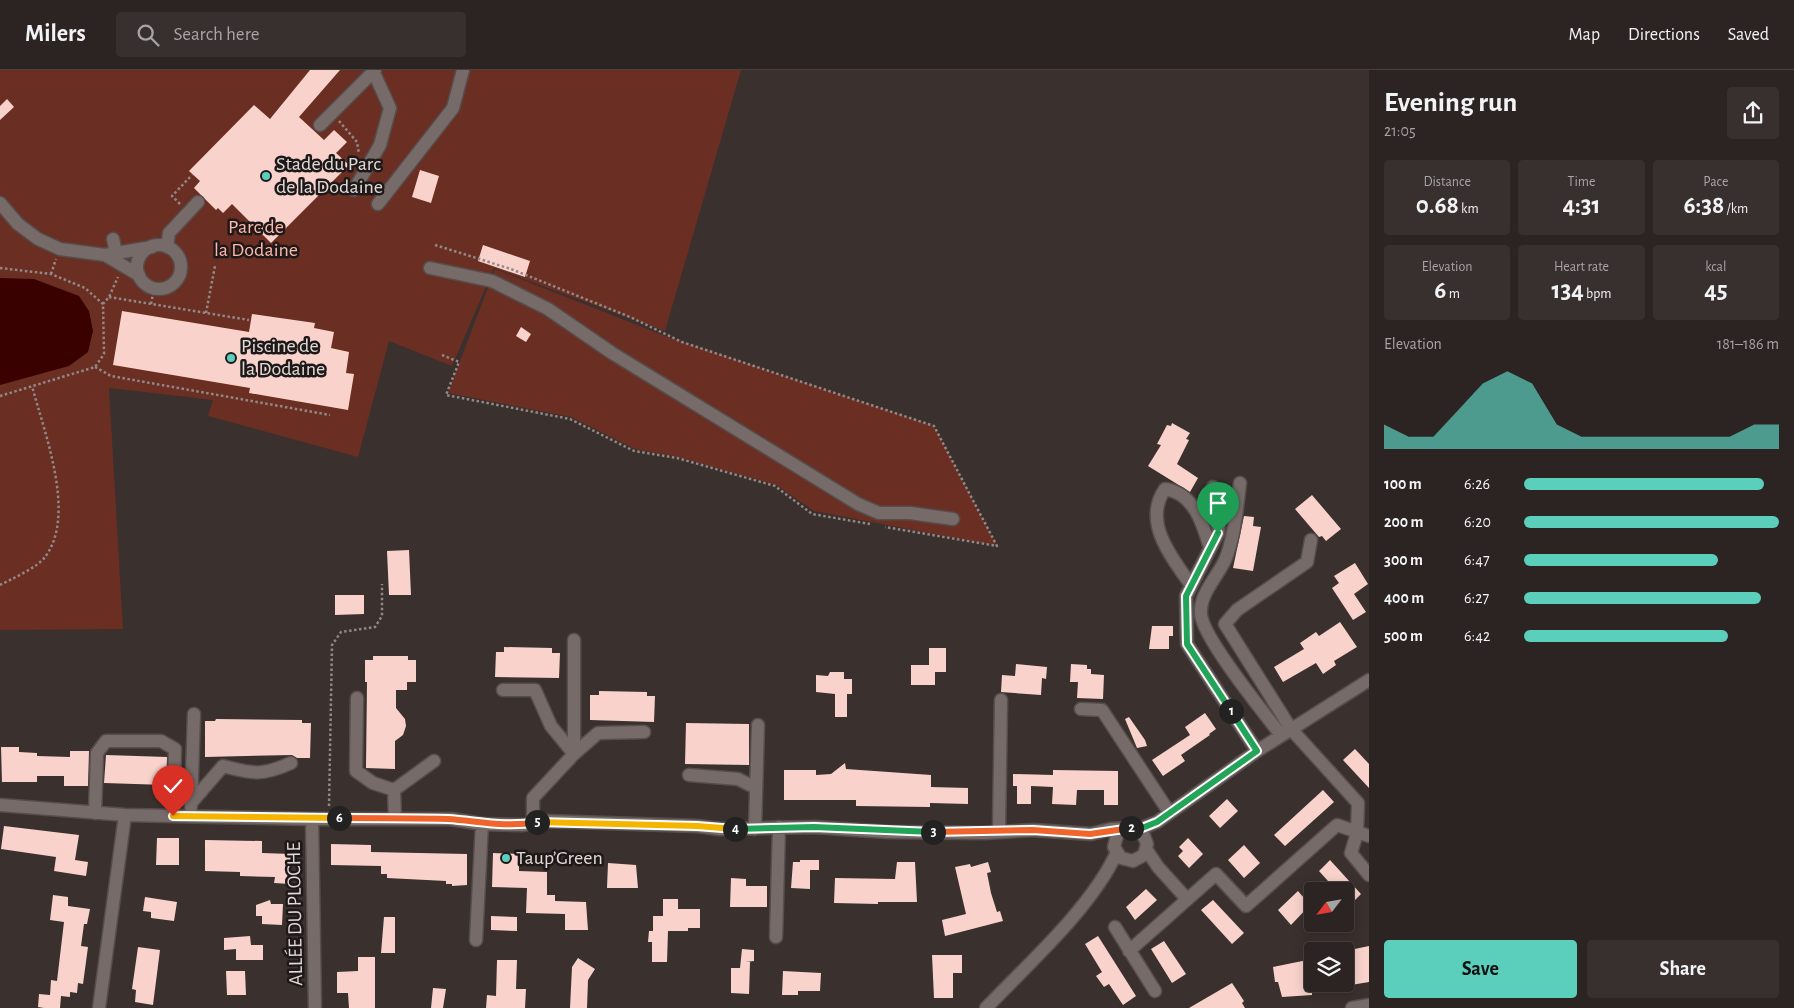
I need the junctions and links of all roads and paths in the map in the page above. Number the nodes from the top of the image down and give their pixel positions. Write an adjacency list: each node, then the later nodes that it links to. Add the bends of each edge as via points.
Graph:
1 (462, 70): 10 (street, via 453,108)
2 (374, 72): 3 (street); 6 (street, via 390,108 380,145)
3 (332, 113): 4 (street); 6 (path, via 357,142)
4 (320, 125)
5 (192, 175): 11 (path, via 172,196)
6 (363, 176): 7 (street)
7 (354, 190)
8 (198, 202): 11 (street)
9 (0, 203): 15 (street, via 18,224 38,239 60,249)
10 (378, 204)
11 (189, 212): 14 (street, via 169,233)
12 (113, 236): 15 (street)
13 (152, 247): 14 (street); 15 (street); 20 (street, via 140,256)
14 (167, 247): 21 (street, via 174,251 180,262 179,277 168,287)
15 (111, 254): 16 (street)
16 (122, 266): 20 (street); 22 (path)
17 (214, 266): 25 (path)
18 (0, 268): 23 (path, via 50,274 85,288)
19 (430, 268): 33 (street, via 492,281 548,309 612,353 858,504 879,513 910,513)
20 (139, 275): 21 (street, via 142,282)
21 (154, 289): 24 (path)
22 (109, 297): 23 (path); 24 (path)
23 (103, 304): 27 (path, via 104,354)
24 (151, 304): 25 (path)
25 (206, 313): 26 (path)
26 (249, 320)
27 (95, 366): 28 (path); 30 (path, via 111,376)
28 (32, 386): 29 (path); 37 (path, via 56,484 59,521 55,539 44,558)
29 (0, 396)
30 (330, 415)
31 (1240, 483): 48 (street, via 1227,556 1207,590 1201,614 1210,639)
32 (1214, 487): 35 (street, via 1220,512 1218,533)
33 (953, 519)
34 (1311, 540): 48 (street, via 1307,562 1237,610 1225,624)
35 (1210, 548): 38 (street); 38 (street, via 1202,521 1188,501 1176,491 1165,490 1158,500 1158,534)
36 (382, 584): 63 (path, via 382,616 374,627 341,632 332,645)
37 (0, 585)
38 (1191, 585): 49 (street, via 1186,596 1187,644)
39 (574, 640): 50 (street)
40 (1369, 680): 48 (street)
41 (504, 690): 50 (street, via 535,690 551,726)
42 (357, 698): 55 (street, via 356,772 373,784)
43 (1002, 700): 72 (street)
44 (1081, 709): 58 (street, via 1102,710)
45 (194, 714): 56 (street)
46 (758, 725): 54 (street)
47 (644, 732): 50 (street, via 598,733)
48 (1286, 732): 49 (street); 74 (street, via 1358,802)
49 (1257, 751): 58 (street)
50 (574, 754): 67 (street, via 533,798)
51 (434, 760): 55 (street)
52 (291, 763): 56 (street, via 270,773 246,772 223,766)
53 (689, 775): 54 (street, via 738,779)
54 (756, 788): 70 (street)
55 (394, 790): 64 (street)
56 (191, 803): 62 (street)
57 (0, 805): 59 (street)
58 (1169, 812): 66 (street)
59 (95, 813): 60 (street); 61 (street, via 97,752 106,741 161,741 175,749)
60 (125, 815): 61 (street); 84 (street)
61 (173, 816): 62 (street)
62 (191, 816): 65 (street)
63 (328, 818): 64 (street); 65 (street)
64 (395, 818): 68 (street, via 451,819)
65 (312, 819): 85 (street, ALLÉE DU PLOCHE)
66 (1157, 822): 71 (street); 75 (street)
67 (533, 823): 68 (street); 70 (street)
68 (482, 824): 80 (street)
69 (779, 827): 70 (street); 72 (street, via 888,832); 79 (street)
70 (755, 829)
71 (1132, 829): 73 (street); 75 (street, via 1144,836); 75 (street, via 1117,835)
72 (999, 831): 73 (street)
73 (1090, 834): 75 (street)
74 (1363, 834): 76 (street, via 1351,853); 77 (street, via 1337,825 1246,906 1216,874)
75 (1132, 852): 77 (street, via 1158,867); 86 (street, via 1107,874)
76 (1369, 875)
77 (1186, 898): 81 (street)
78 (1115, 928): 81 (street)
79 (776, 937)
80 (476, 940)
81 (1129, 951): 82 (street)
82 (1155, 991)
83 (1369, 1005): 87 (street)
84 (99, 1008)
85 (315, 1008)
86 (986, 1008)
87 (1352, 1008)

